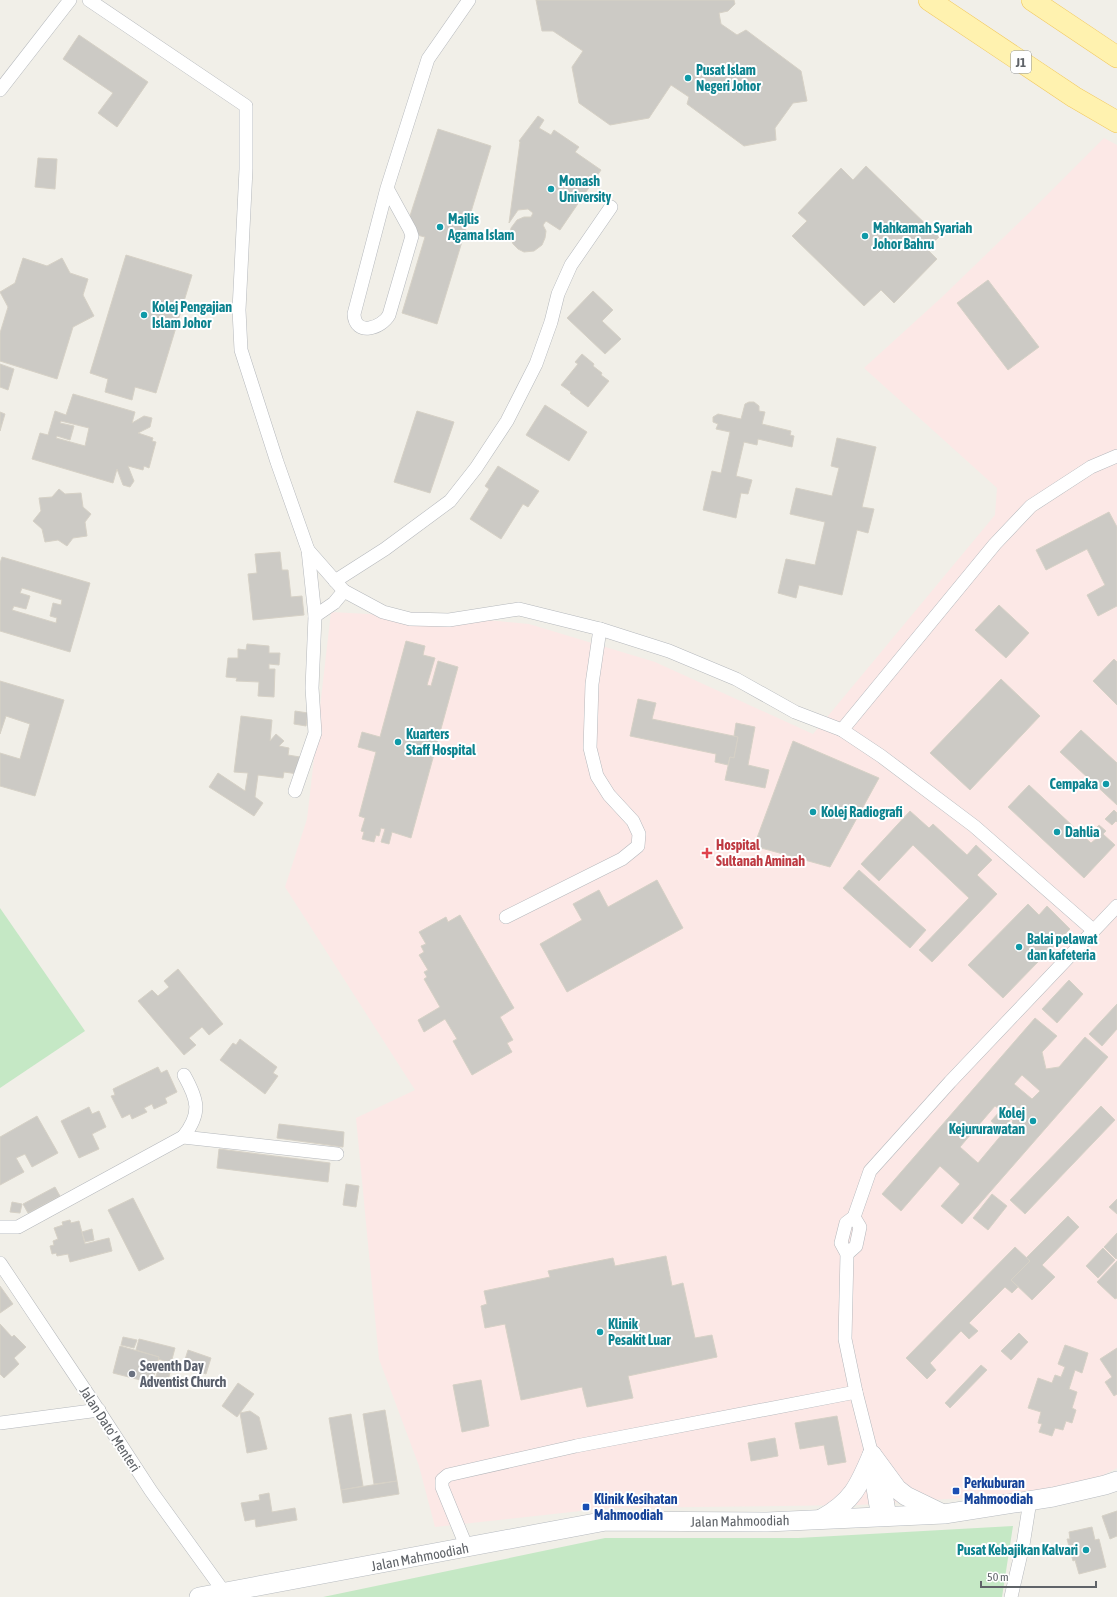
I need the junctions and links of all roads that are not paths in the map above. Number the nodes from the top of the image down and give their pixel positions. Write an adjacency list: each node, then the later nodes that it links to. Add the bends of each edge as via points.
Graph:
1 (70, 0): 7 (street)
2 (89, 0): 12 (street, via 246,106 246,169 239,310 241,350)
3 (469, 0): 9 (street, via 428,59)
4 (929, 0): 8 (main road, J1, via 1074,97)
5 (1032, 0): 6 (main road)
6 (1117, 57)
7 (0, 90)
8 (1117, 122)
9 (387, 188): 9 (street, via 412,236 389,314 383,322 366,329 359,327 354,321 354,314)
10 (611, 207): 13 (street, via 571,265 558,294 536,364 507,421 476,468 450,501 385,549)
11 (1117, 456): 17 (street, via 1091,467 1031,506 995,544)
12 (308, 550): 13 (street); 15 (street)
13 (335, 581): 14 (street)
14 (344, 591): 15 (street); 16 (street, via 383,612 410,619 449,620 520,609)
15 (315, 616): 18 (street, via 312,688 315,733)
16 (600, 629): 17 (street, via 668,651 736,679 795,712); 20 (street, via 592,684 590,748 597,776 609,795 633,821 639,834 638,846 622,859)
17 (842, 730): 21 (street, via 974,826)
18 (295, 791)
19 (1117, 906): 21 (street)
20 (506, 917)
21 (1093, 930): 27 (street, via 870,1171 854,1217 860,1227 856,1246 847,1254 845,1339)
22 (184, 1075): 23 (street, via 196,1098 196,1113 192,1126)
23 (184, 1137): 24 (street); 25 (street, via 18,1227)
24 (337, 1154)
25 (0, 1227)
26 (0, 1263): 28 (street, Jalan Dato' Menteri)
27 (856, 1392): 30 (street); 36 (street, via 576,1446 448,1475 442,1480 442,1487)
28 (99, 1410): 29 (street); 37 (street, Jalan Dato' Menteri, via 151,1491)
29 (0, 1423)
30 (872, 1455): 33 (main road, via 897,1489); 34 (street, via 882,1476); 35 (main road, via 855,1492 832,1513)
31 (1117, 1480): 32 (main road, Jalan Mahmoodiah, via 1053,1497)
32 (1030, 1500): 33 (main road, Jalan Mahmoodiah); 38 (street)
33 (944, 1514): 34 (main road, Jalan Mahmoodiah)
34 (884, 1517): 35 (main road, Jalan Mahmoodiah)
35 (821, 1519): 36 (main road, Jalan Mahmoodiah, via 767,1522 606,1521)
36 (467, 1548): 37 (main road, Jalan Mahmoodiah)
37 (224, 1592): 39 (main road, Jalan Mahmoodiah)
38 (1012, 1593)
39 (199, 1597)

